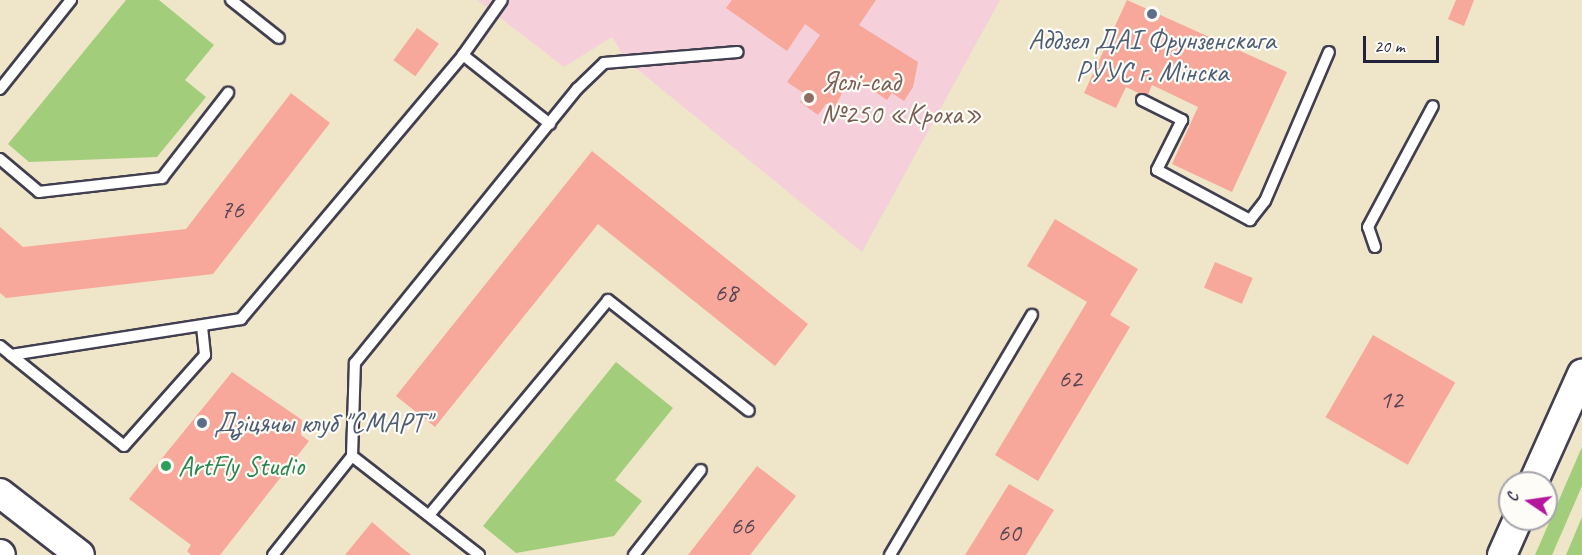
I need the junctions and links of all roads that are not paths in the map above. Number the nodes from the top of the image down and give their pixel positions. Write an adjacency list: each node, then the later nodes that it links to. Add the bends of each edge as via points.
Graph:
1 (71, 0): 8 (lane)
2 (231, 0): 4 (lane)
3 (502, 0): 7 (lane)
4 (279, 38)
5 (738, 52): 12 (lane, via 604,63)
6 (1329, 52): 10 (lane, via 1265,201 1250,220 1157,170 1182,120)
7 (463, 55): 12 (lane); 16 (lane, via 241,320)
8 (0, 89)
9 (228, 93): 13 (lane, via 162,178 39,192)
10 (1142, 100)
11 (1433, 106): 14 (lane, via 1368,227)
12 (550, 124): 21 (lane, via 355,363)
13 (0, 159)
14 (1375, 247)
15 (1032, 315): 31 (lane)
16 (202, 327): 18 (lane); 18 (lane, via 204,355 124,446)
17 (0, 346): 18 (lane)
18 (11, 355)
19 (1582, 374): 23 (main road)
20 (749, 411): 25 (lane, via 608,300)
21 (352, 456): 25 (lane); 28 (lane)
22 (701, 470): 30 (lane)
23 (1538, 471)
24 (0, 493): 27 (main road)
25 (430, 513): 29 (lane)
26 (1513, 531): 32 (main road)
27 (80, 555)
28 (273, 555)
29 (479, 555)
30 (634, 555)
31 (890, 555)
32 (1502, 555)

